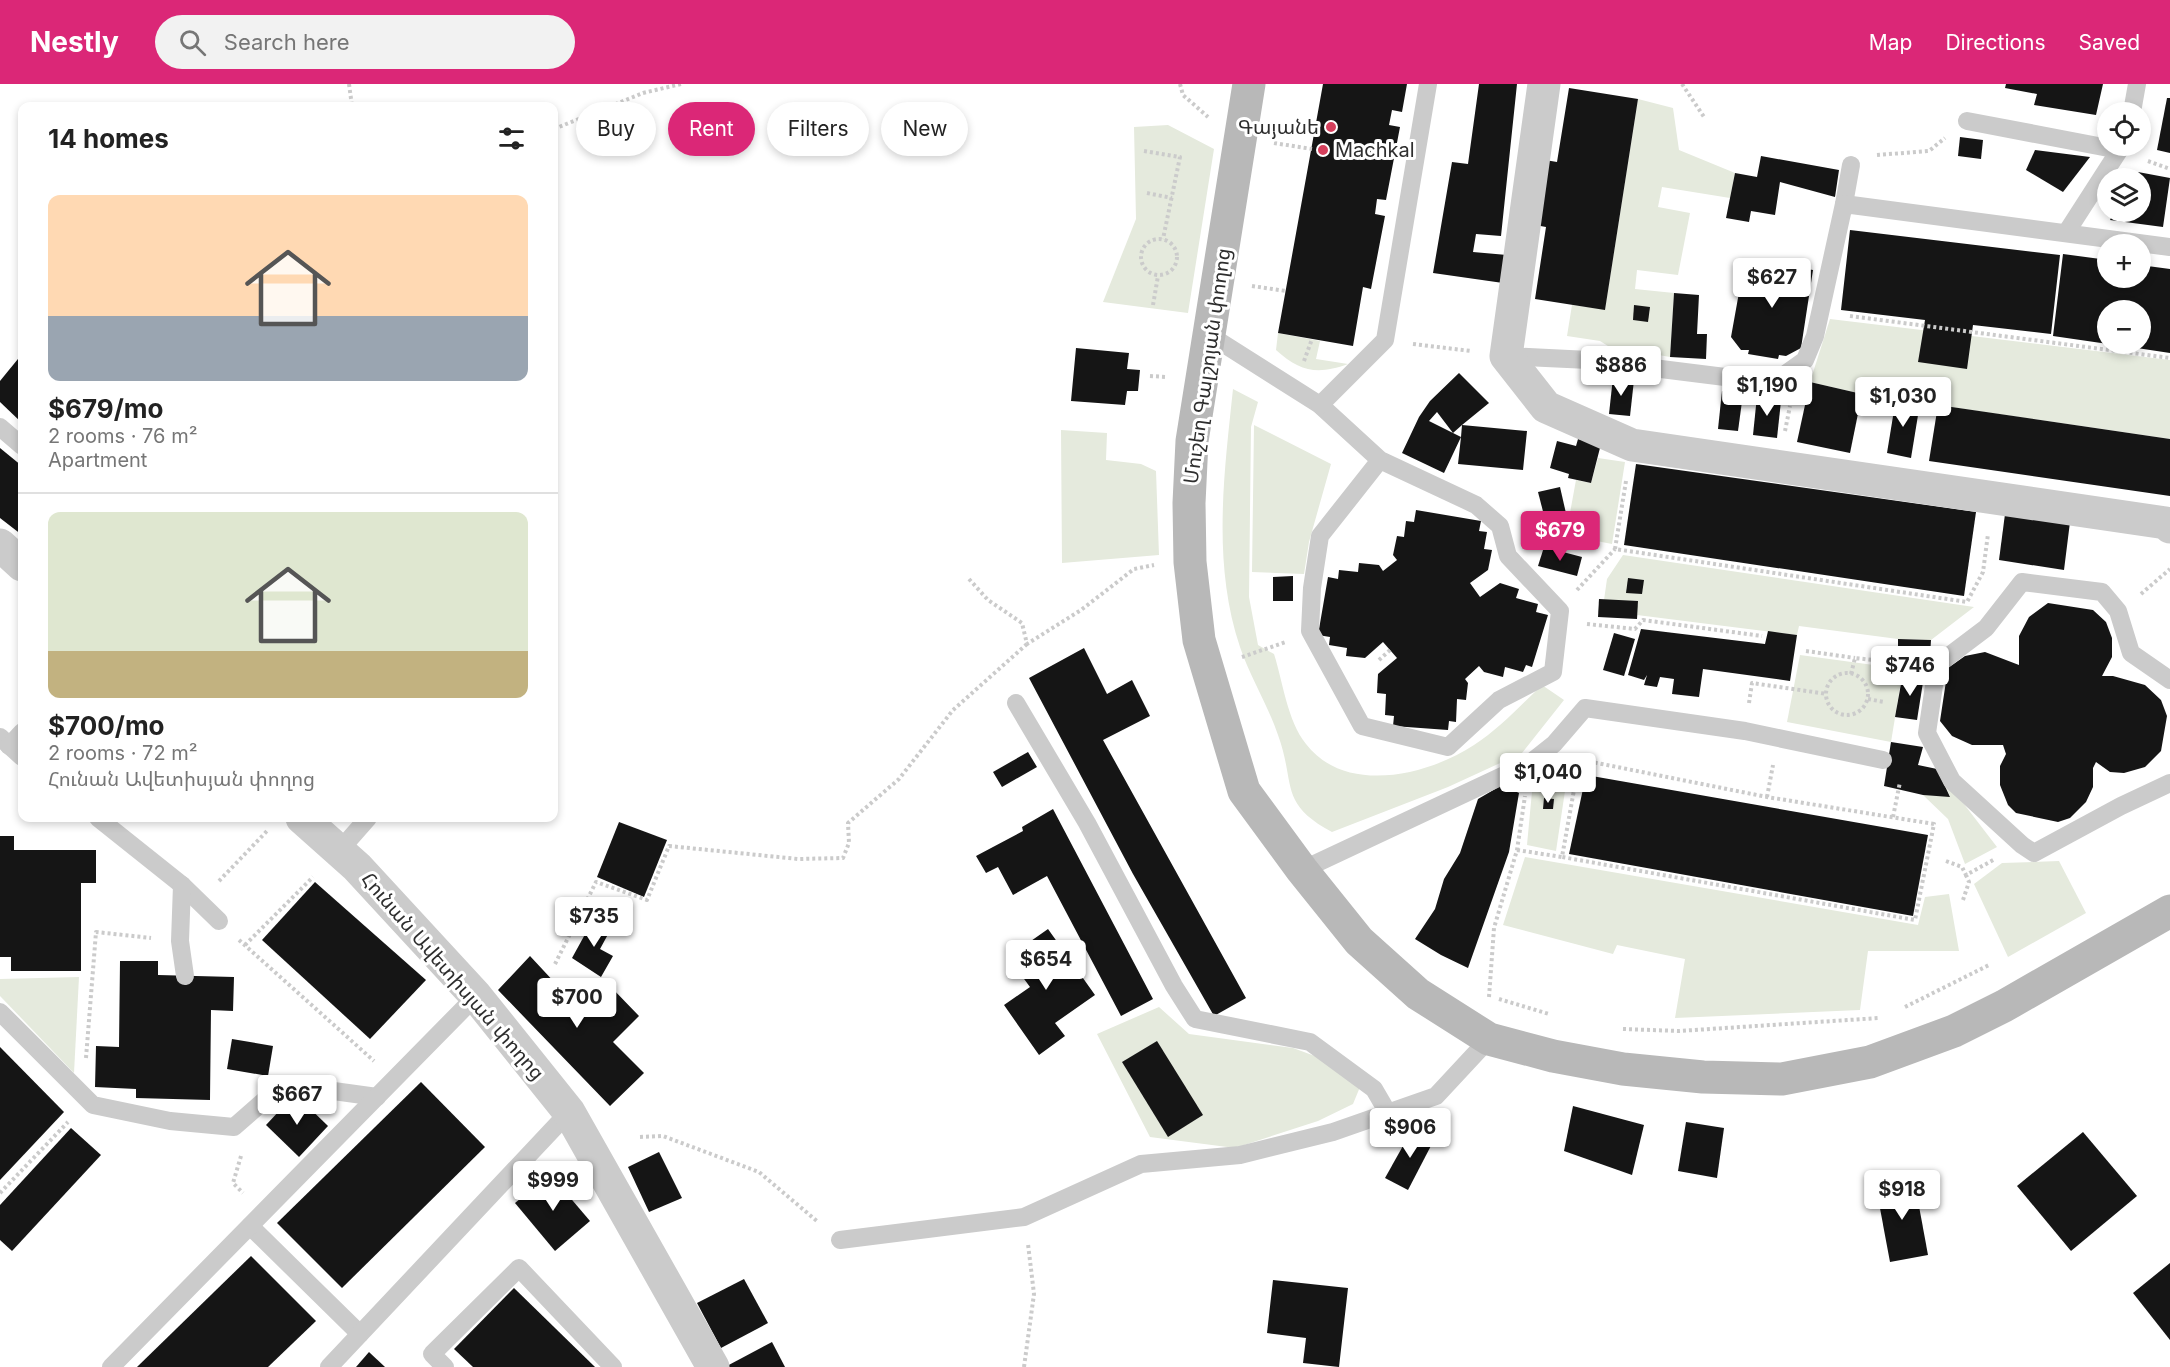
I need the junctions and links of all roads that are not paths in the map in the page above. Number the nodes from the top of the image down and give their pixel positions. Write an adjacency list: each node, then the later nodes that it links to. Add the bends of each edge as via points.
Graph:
1 (1249, 84): 13 (street, Մուշեղ Գալշոյան փողոց)
2 (1428, 84): 15 (lane, via 1385,340)
3 (1544, 84): 14 (street)
4 (2137, 84): 5 (lane)
5 (2134, 102)
6 (1967, 121): 7 (lane)
7 (2097, 144)
8 (2115, 156): 11 (lane)
9 (1851, 165): 10 (lane)
10 (1844, 204): 11 (lane); 14 (lane, via 1822,312 1805,360 1773,383 1589,360)
11 (2066, 233): 12 (lane)
12 (2170, 247)
13 (1208, 334): 15 (lane); 30 (street, Մուշեղ Գալշոյան փողոց, via 1192,441 1189,503 1190,562 1199,640 1244,792)
14 (1506, 356): 19 (street, via 1546,407 1632,445)
15 (1320, 405): 18 (lane)
16 (0, 427): 17 (lane)
17 (18, 443)
18 (1380, 460): 18 (lane, via 1320,536 1310,631 1362,726 1448,747 1500,700 1553,672 1560,611 1508,556 1500,526 1476,505)
19 (2169, 525)
20 (0, 545): 21 (street)
21 (18, 561)
22 (2170, 680): 25 (lane, via 2131,652 2118,611 2102,592 2022,582 1986,628 1937,665 1927,733 1952,781 2034,853)
23 (1016, 703): 40 (lane, via 1195,1020 1310,1042 1374,1089)
24 (1883, 760): 30 (lane, via 1745,731 1585,708 1554,744 1530,763)
25 (2170, 783)
26 (103, 822): 31 (lane)
27 (306, 822): 29 (street, Հունան Ավետիսյան փողոց)
28 (364, 822): 29 (lane)
29 (339, 851): 35 (street, Հունան Ավետիսյան փողոց)
30 (1302, 870): 37 (street, Մուշեղ Գալշոյան փողոց, via 1359,941 1418,994)
31 (182, 885): 33 (lane); 34 (lane, via 180,941)
32 (2170, 911): 37 (street, Մուշեղ Գալշոյան փողոց, via 1954,1031 1870,1062 1782,1079 1623,1069 1553,1056)
33 (219, 921)
34 (185, 976)
35 (476, 996): 38 (lane); 39 (street, Հունան Ավետիսյան փողոց)
36 (0, 1012): 38 (lane, via 93,1105 170,1121 234,1127 283,1084)
37 (1485, 1036): 40 (lane, via 1436,1096)
38 (377, 1097): 41 (lane)
39 (569, 1112): 43 (lane); 48 (street, Հունան Ավետիսյան փողոց)
40 (1388, 1113): 42 (lane, via 1334,1132 1240,1155 1141,1164 1024,1217)
41 (250, 1226): 43 (lane); 44 (lane)
42 (840, 1240)
43 (360, 1334): 45 (lane)
44 (111, 1367)
45 (329, 1367)
46 (445, 1367): 47 (lane, via 432,1354 519,1268)
47 (613, 1367)
48 (712, 1367)

